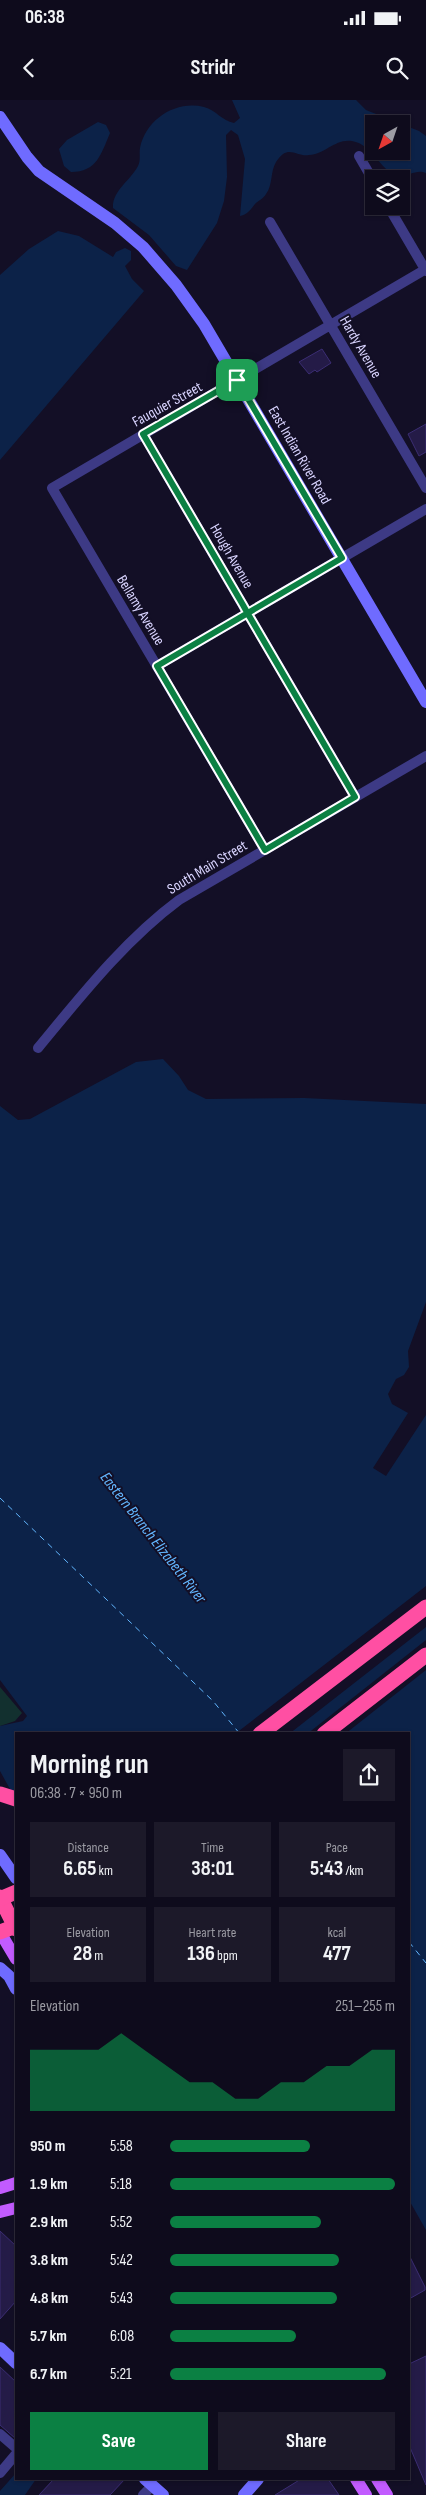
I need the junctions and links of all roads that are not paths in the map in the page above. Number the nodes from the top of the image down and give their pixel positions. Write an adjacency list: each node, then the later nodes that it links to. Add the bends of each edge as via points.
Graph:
1 (0, 117): 8 (street, East Indian River Road, via 39,171 144,246 204,324)
2 (359, 156): 3 (street)
3 (367, 170)
4 (393, 215): 6 (street)
5 (270, 222): 7 (street, Hardy Avenue)
6 (426, 270): 7 (street, Fauquier Street)
7 (330, 326): 8 (street, Fauquier Street); 11 (street, Hardy Avenue)
8 (237, 380): 9 (street, Fauquier Street); 13 (street, East Indian River Road)
9 (143, 434): 10 (street, Fauquier Street); 14 (street, Hough Avenue)
10 (52, 488): 15 (street, Bellamy Avenue)
11 (426, 488)
12 (426, 509): 13 (street)
13 (342, 558): 14 (street); 16 (street, East Indian River Road)
14 (248, 614): 15 (street); 18 (street, Hough Avenue)
15 (157, 666): 19 (street, Bellamy Avenue)
16 (426, 702)
17 (426, 756): 18 (street, South Main Street)
18 (355, 797): 19 (street, South Main Street)
19 (265, 850): 20 (street, South Main Street, via 161,913)
20 (38, 1048)
21 (426, 1607): 23 (highway)
22 (426, 1655): 24 (highway)
23 (263, 1732)
24 (327, 1732)
25 (0, 1794): 26 (highway)
26 (15, 1799)
27 (0, 1855): 28 (street)
28 (15, 1877)
29 (15, 1892): 30 (highway, bridge)
30 (0, 1898): 32 (highway)
31 (0, 1907): 33 (main road)
32 (15, 1927)
33 (15, 1928)
34 (15, 1929): 35 (highway, bridge)
35 (0, 1932): 36 (main road)
36 (15, 1957)
37 (0, 1968): 38 (street)
38 (15, 1987)
39 (15, 2183): 40 (main road)
40 (0, 2188)
41 (15, 2208): 42 (main road)
42 (0, 2211)
43 (0, 2348): 44 (street)
44 (15, 2362)
45 (0, 2434): 46 (street)
46 (15, 2447)
47 (15, 2455): 48 (street)
48 (0, 2473)
49 (257, 2480): 54 (street)
50 (357, 2480): 55 (main road)
51 (377, 2480): 56 (main road)
52 (147, 2486): 53 (street)
53 (163, 2495)
54 (244, 2495)
55 (366, 2495)
56 (387, 2495)

